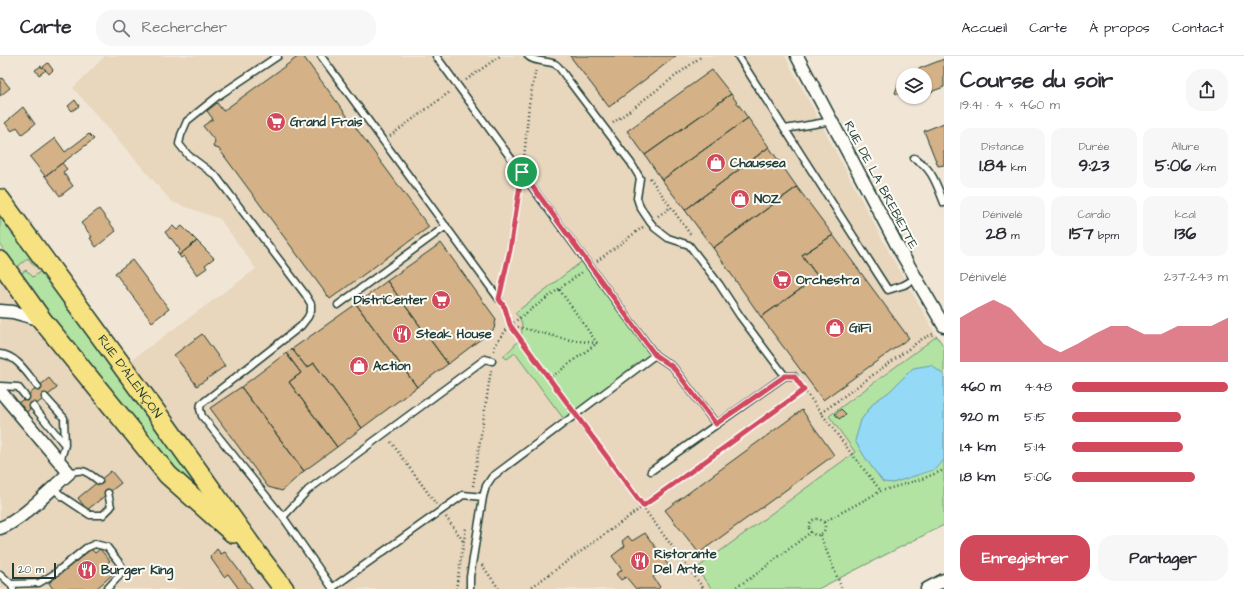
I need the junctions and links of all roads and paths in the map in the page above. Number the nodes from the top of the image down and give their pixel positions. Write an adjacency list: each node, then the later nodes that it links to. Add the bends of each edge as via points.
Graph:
1 (278, 56): 60 (lane, via 218,96 187,121 179,144 188,155 216,176 310,304 311,310 301,326 201,404 200,409 202,416)
2 (321, 56): 14 (lane)
3 (436, 56): 10 (lane)
4 (500, 56): 10 (path)
5 (528, 56): 9 (lane)
6 (702, 56): 13 (path, via 611,124)
7 (738, 56): 12 (lane)
8 (797, 56): 11 (street, RUE DE LA BREBIETTE)
9 (538, 61): 16 (path, via 529,104); 35 (lane, via 556,65 566,77 640,178 637,198 650,222 668,238 689,245)
10 (458, 86): 14 (path); 16 (lane)
11 (832, 121): 12 (lane); 23 (street, RUE DE LA BREBIETTE)
12 (785, 129): 23 (lane, via 888,290)
13 (615, 130)
14 (383, 141): 20 (lane)
15 (914, 158): 19 (lane, via 925,165)
16 (522, 172): 25 (path, via 510,250); 33 (lane)
17 (649, 176): 21 (path)
18 (0, 199): 66 (main road, RUE D'ALENÇON)
19 (944, 203)
20 (446, 226): 25 (lane); 26 (lane)
21 (692, 236)
22 (0, 262): 28 (main road, RUE D'ALENÇON)
23 (916, 278): 29 (street, RUE DE LA BREBIETTE)
24 (558, 289): 31 (path)
25 (499, 299): 30 (path, via 505,308)
26 (338, 305)
27 (0, 311): 28 (street)
28 (42, 320): 66 (main road, RUE D'ALENÇON, via 168,475)
29 (942, 324): 45 (path)
30 (510, 325): 31 (path, via 570,340); 34 (path, via 495,345); 37 (path)
31 (597, 343): 37 (path)
32 (0, 354): 39 (lane, via 13,358)
33 (655, 355): 46 (lane); 47 (lane, via 673,367)
34 (492, 361): 57 (path); 60 (lane, via 485,359 336,469 308,490)
35 (785, 376): 36 (lane); 47 (lane)
36 (794, 376): 41 (path)
37 (549, 378): 46 (path)
38 (0, 386): 42 (lane, via 18,387)
39 (38, 387)
40 (0, 390): 49 (street)
41 (804, 390): 45 (path); 59 (path)
42 (26, 397)
43 (46, 397): 48 (lane, via 64,418)
44 (33, 406): 48 (lane)
45 (821, 413): 55 (path)
46 (575, 415): 58 (lane, via 492,477); 59 (path)
47 (716, 424): 51 (lane)
48 (65, 444): 49 (lane)
49 (60, 462): 52 (street)
50 (944, 470): 55 (path)
51 (651, 471)
52 (69, 473): 53 (lane, via 78,470 87,472); 54 (street)
53 (100, 481)
54 (53, 488): 56 (lane, via 90,515 103,515 111,507); 63 (street, via 8,526)
55 (881, 491): 61 (path)
56 (108, 493)
57 (472, 496): 58 (lane); 71 (lane, via 463,495)
58 (483, 497): 74 (lane)
59 (643, 506): 75 (path); 76 (path)
60 (283, 517): 71 (lane)
61 (824, 522): 64 (path, via 817,518 812,520 809,525); 65 (path, via 825,529)
62 (466, 526): 73 (path)
63 (0, 528)
64 (811, 532): 65 (path); 77 (path)
65 (820, 535): 78 (path)
66 (258, 555): 72 (main road, RUE D'ALENÇON)
67 (0, 574): 69 (lane)
68 (944, 580): 79 (street)
69 (12, 587): 70 (lane, via 39,583 95,544 107,547 121,565 121,572)
70 (110, 588)
71 (333, 588)
72 (284, 589)
73 (456, 589)
74 (470, 589)
75 (528, 589)
76 (704, 589)
77 (733, 589)
78 (842, 589)
79 (927, 589)

